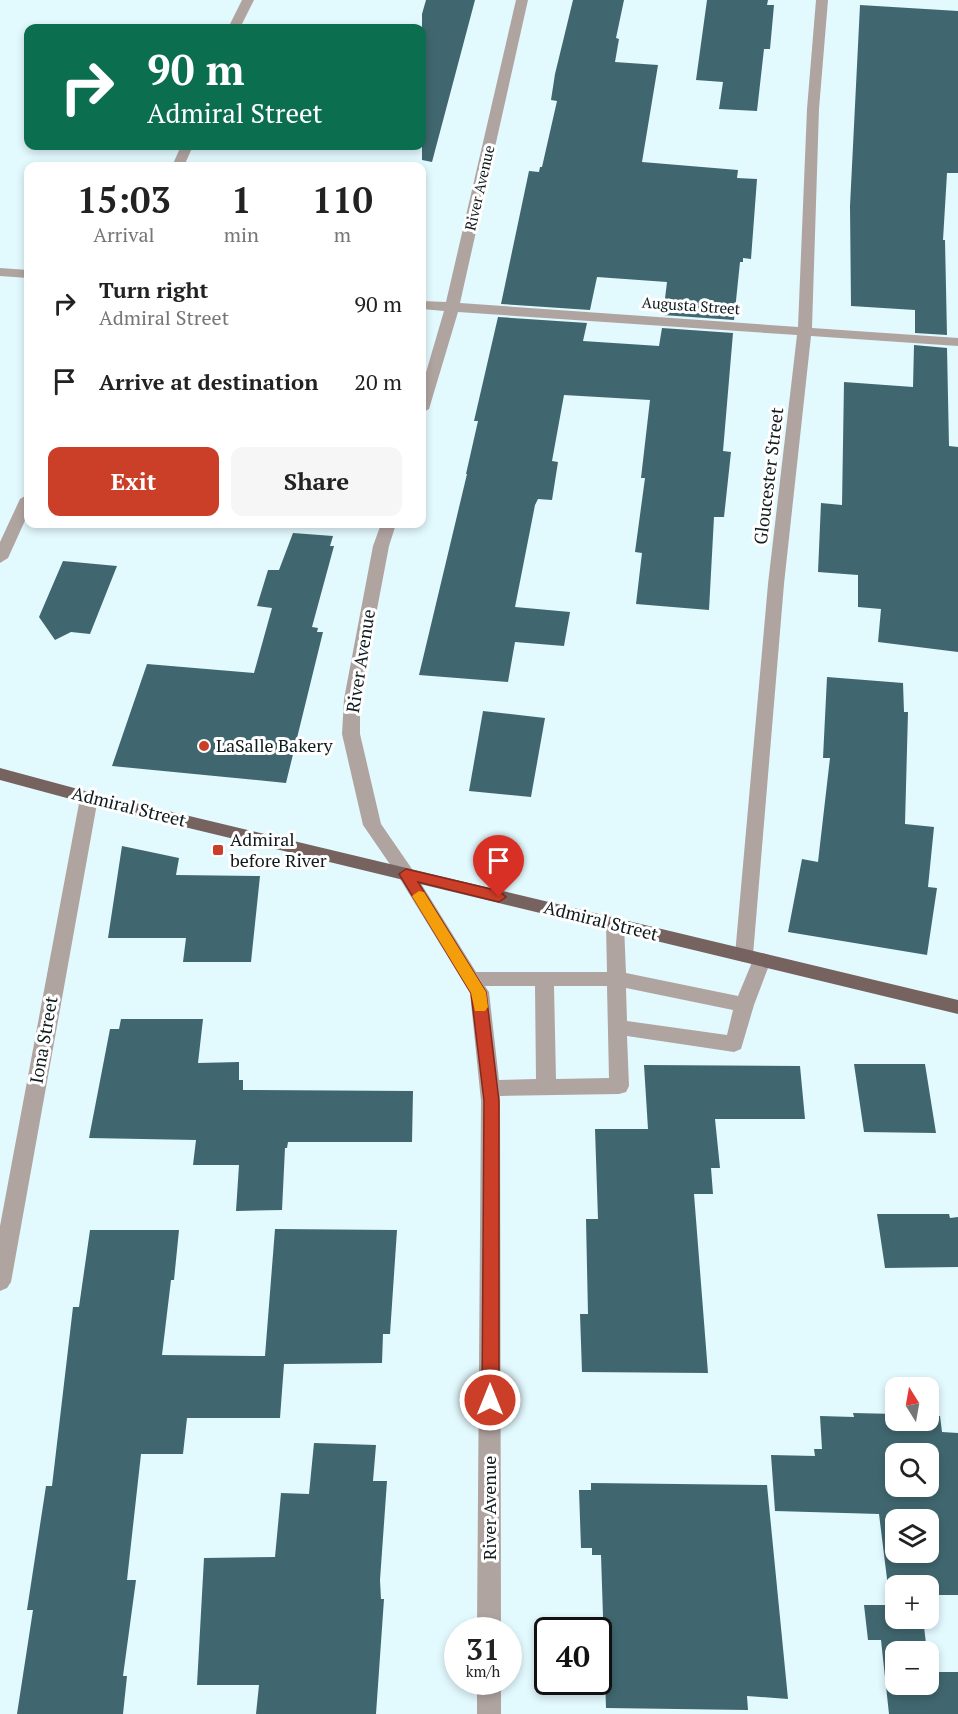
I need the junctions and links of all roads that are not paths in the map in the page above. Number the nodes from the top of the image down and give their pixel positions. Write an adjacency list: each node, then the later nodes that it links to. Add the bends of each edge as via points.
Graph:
1 (248, 0): 4 (street)
2 (522, 0): 8 (street, River Avenue)
3 (822, 0): 9 (street, Gloucester Street, via 813,109)
4 (236, 24)
5 (0, 272): 6 (street)
6 (24, 274)
7 (426, 305): 8 (street, Augusta Street)
8 (452, 307): 9 (street, Augusta Street); 11 (street, River Avenue)
9 (805, 330): 10 (street, Augusta Street); 19 (street, Gloucester Street, via 776,584)
10 (958, 342)
11 (426, 395)
12 (24, 507): 14 (street)
13 (387, 528): 17 (street, River Avenue, via 352,699 351,734 372,825)
14 (0, 558)
15 (0, 774): 16 (main road, Admiral Street)
16 (89, 798): 17 (main road, Admiral Street); 28 (street, Iona Street)
17 (406, 874): 18 (main road, Admiral Street); 20 (street, River Avenue)
18 (615, 924): 19 (main road, Admiral Street); 22 (street)
19 (753, 958): 23 (street, Gloucester Street); 24 (main road, Admiral Street)
20 (470, 979): 21 (street); 27 (street, River Avenue, via 478,992)
21 (544, 979): 22 (street); 26 (street)
22 (616, 979): 23 (street); 25 (street)
23 (744, 1005): 25 (street, Gloucester Street, via 734,1044)
24 (958, 1007)
25 (618, 1027): 26 (street, via 619,1086)
26 (546, 1087): 27 (street)
27 (490, 1088): 29 (street, River Avenue)
28 (0, 1282)
29 (489, 1617)
30 (489, 1695): 31 (street)
31 (489, 1714)

